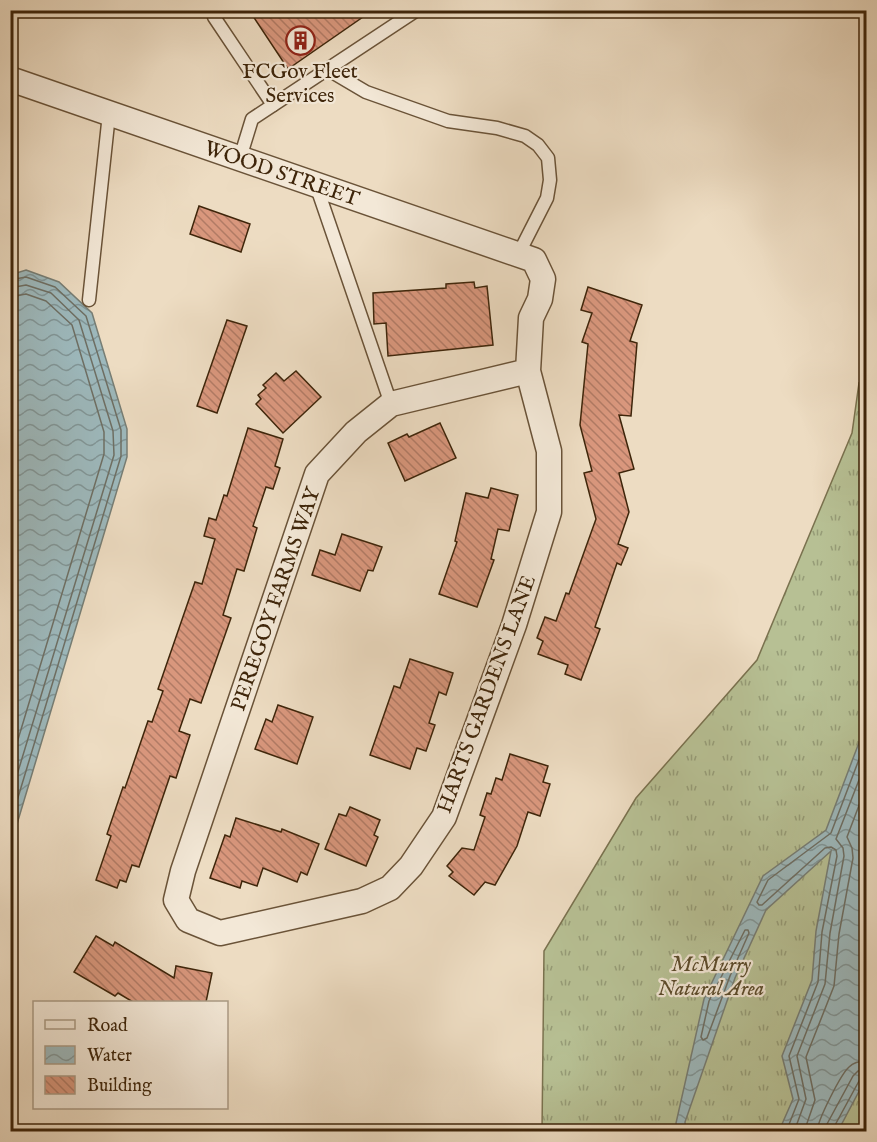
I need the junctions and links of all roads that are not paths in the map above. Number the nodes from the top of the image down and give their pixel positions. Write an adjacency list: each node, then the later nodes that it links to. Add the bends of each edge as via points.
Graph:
1 (214, 10): 5 (lane, via 214,17)
2 (417, 10): 3 (lane)
3 (327, 69): 5 (lane); 9 (lane, via 366,92 448,121 525,136 538,145 548,158 547,198)
4 (10, 80): 6 (street, WOOD STREET)
5 (273, 105): 7 (lane, via 252,119)
6 (109, 114): 7 (street, WOOD STREET); 11 (lane)
7 (240, 158): 8 (street, WOOD STREET)
8 (316, 185): 9 (street, WOOD STREET); 13 (lane)
9 (518, 255): 10 (street, WOOD STREET, via 534,260)
10 (543, 279): 12 (street, HARTS GARDENS LANE, via 540,299 531,318)
11 (89, 300)
12 (528, 371): 13 (street, PEREGOY FARMS WAY); 14 (street, HARTS GARDENS LANE, via 549,451 549,512 514,625 444,817 411,866 390,888 362,901 220,933)
13 (391, 404): 14 (street, PEREGOY FARMS WAY, via 356,432 317,474 183,871 176,900)
14 (188, 920)

